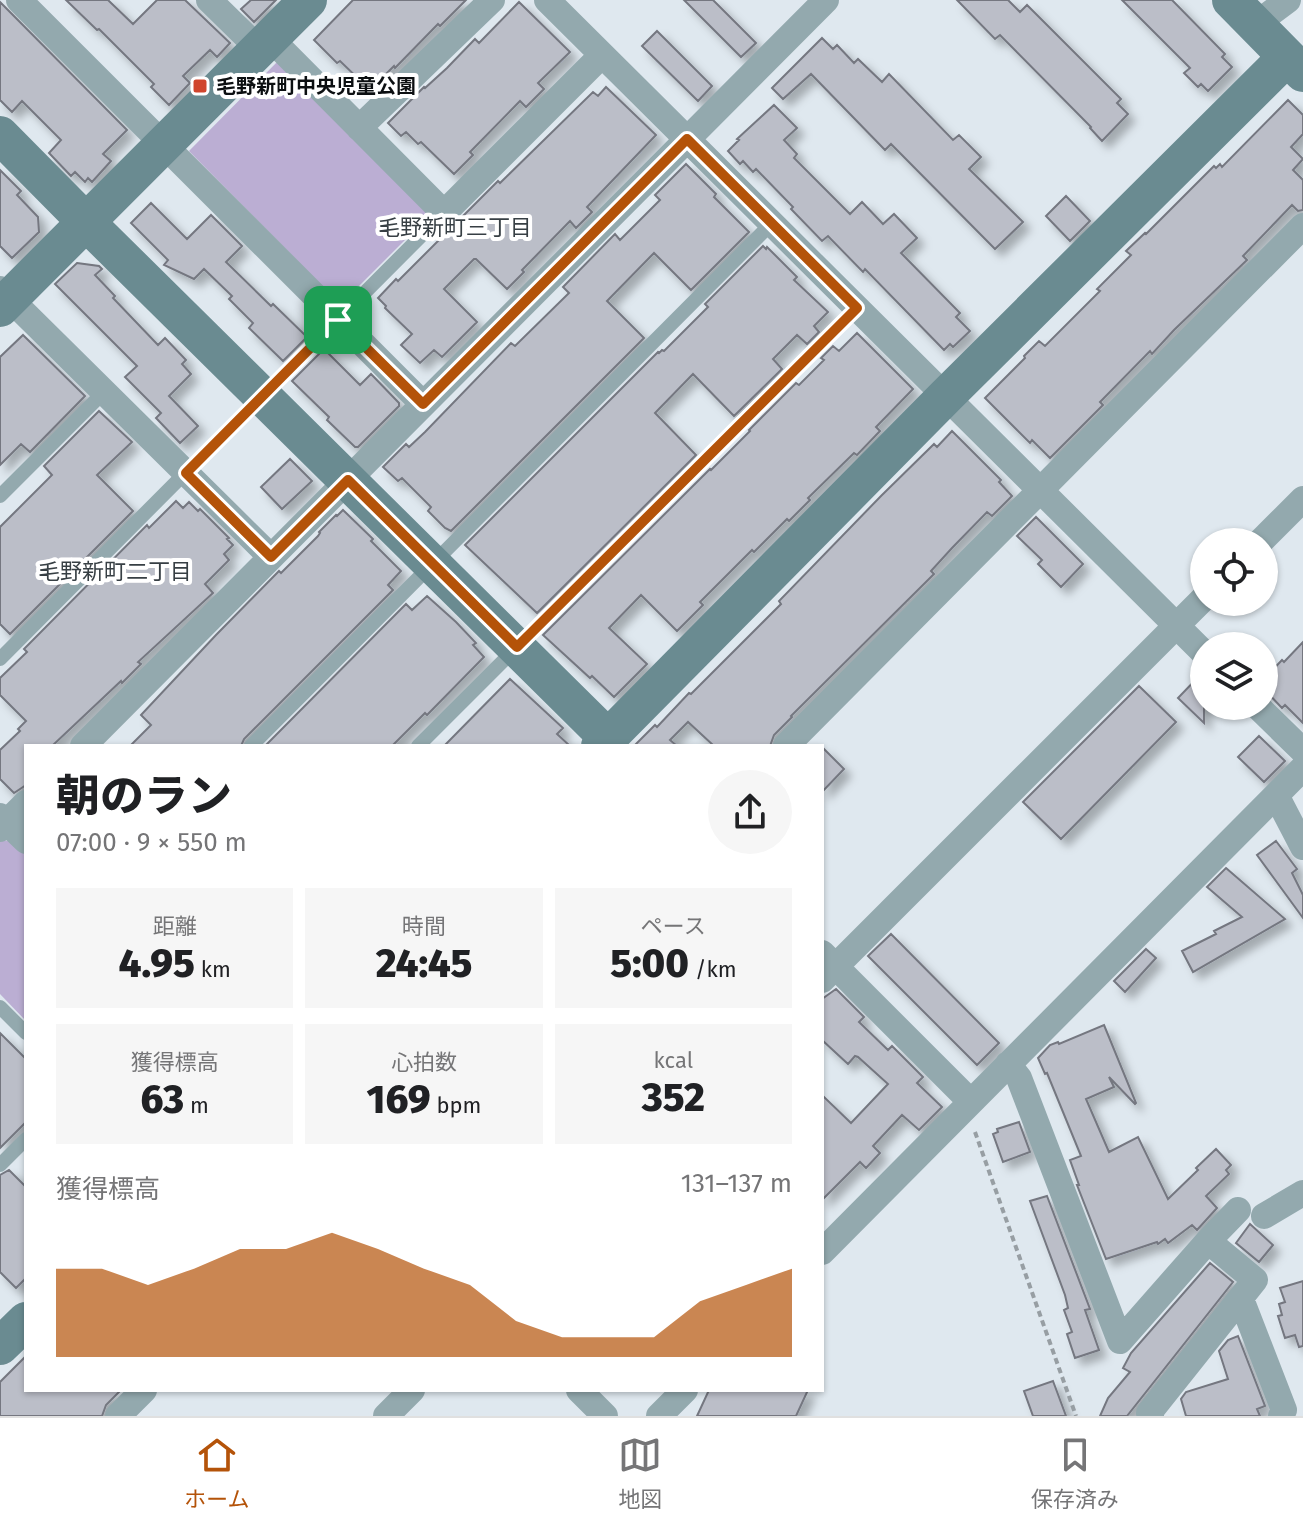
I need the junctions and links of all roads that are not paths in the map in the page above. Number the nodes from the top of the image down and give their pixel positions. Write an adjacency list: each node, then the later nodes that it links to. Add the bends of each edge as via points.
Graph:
1 (19, 0): 15 (street)
2 (209, 0): 9 (street)
3 (308, 0): 9 (street)
4 (492, 0): 12 (street)
5 (547, 0): 10 (street)
6 (826, 0): 14 (street)
7 (1288, 0): 8 (street)
8 (1244, 12): 11 (street)
9 (264, 44): 12 (street); 15 (street)
10 (602, 55): 14 (street); 16 (street)
11 (1295, 65): 25 (street)
12 (359, 128): 16 (street)
13 (0, 135): 17 (street)
14 (687, 139): 18 (street); 26 (street)
15 (163, 145): 17 (street); 22 (street)
16 (444, 213): 22 (lane)
17 (86, 222): 20 (street); 24 (street)
18 (772, 223): 21 (street); 34 (lane)
19 (1303, 226): 29 (street)
20 (3, 299): 23 (street)
21 (857, 308): 25 (street); 38 (lane)
22 (338, 320): 24 (lane); 26 (street)
23 (104, 392): 27 (street); 30 (lane)
24 (262, 396): 27 (lane); 28 (street)
25 (946, 396): 29 (street); 41 (street)
26 (423, 404): 28 (street)
27 (186, 473): 33 (street); 39 (lane)
28 (348, 480): 33 (street); 34 (street)
29 (1040, 490): 36 (street); 45 (street)
30 (0, 496)
31 (1303, 499): 32 (street)
32 (1274, 528)
33 (271, 557): 42 (street)
34 (432, 564): 38 (street); 43 (lane)
35 (1190, 612): 36 (street)
36 (1176, 626): 37 (street); 53 (street)
37 (1190, 640)
38 (517, 647): 41 (street); 44 (lane)
39 (0, 659)
40 (1271, 720): 46 (street)
41 (608, 743)
42 (85, 744)
43 (253, 744)
44 (420, 744)
45 (788, 744)
46 (1303, 751)
47 (1303, 768): 48 (street)
48 (1276, 795): 52 (street); 56 (street)
49 (24, 805): 50 (street)
50 (2, 822): 51 (street)
51 (24, 839)
52 (1303, 847)
53 (826, 966): 57 (street)
54 (0, 1007): 55 (lane)
55 (24, 1031)
56 (1008, 1064): 57 (street); 63 (street, via 1019,1078 1120,1341)
57 (968, 1104): 64 (street)
58 (24, 1141): 59 (lane)
59 (0, 1165)
60 (1303, 1193): 62 (street)
61 (1238, 1210): 63 (street)
62 (1264, 1216)
63 (1208, 1241): 65 (street, via 1255,1280)
64 (824, 1250)
65 (1241, 1299): 76 (street); 77 (street, via 1284,1410)
66 (24, 1323): 67 (street)
67 (0, 1346)
68 (142, 1392): 72 (street)
69 (410, 1392): 73 (street)
70 (581, 1392): 74 (street)
71 (683, 1392): 75 (street)
72 (118, 1416)
73 (386, 1416)
74 (605, 1416)
75 (659, 1416)
76 (1151, 1416)
77 (1281, 1416)

